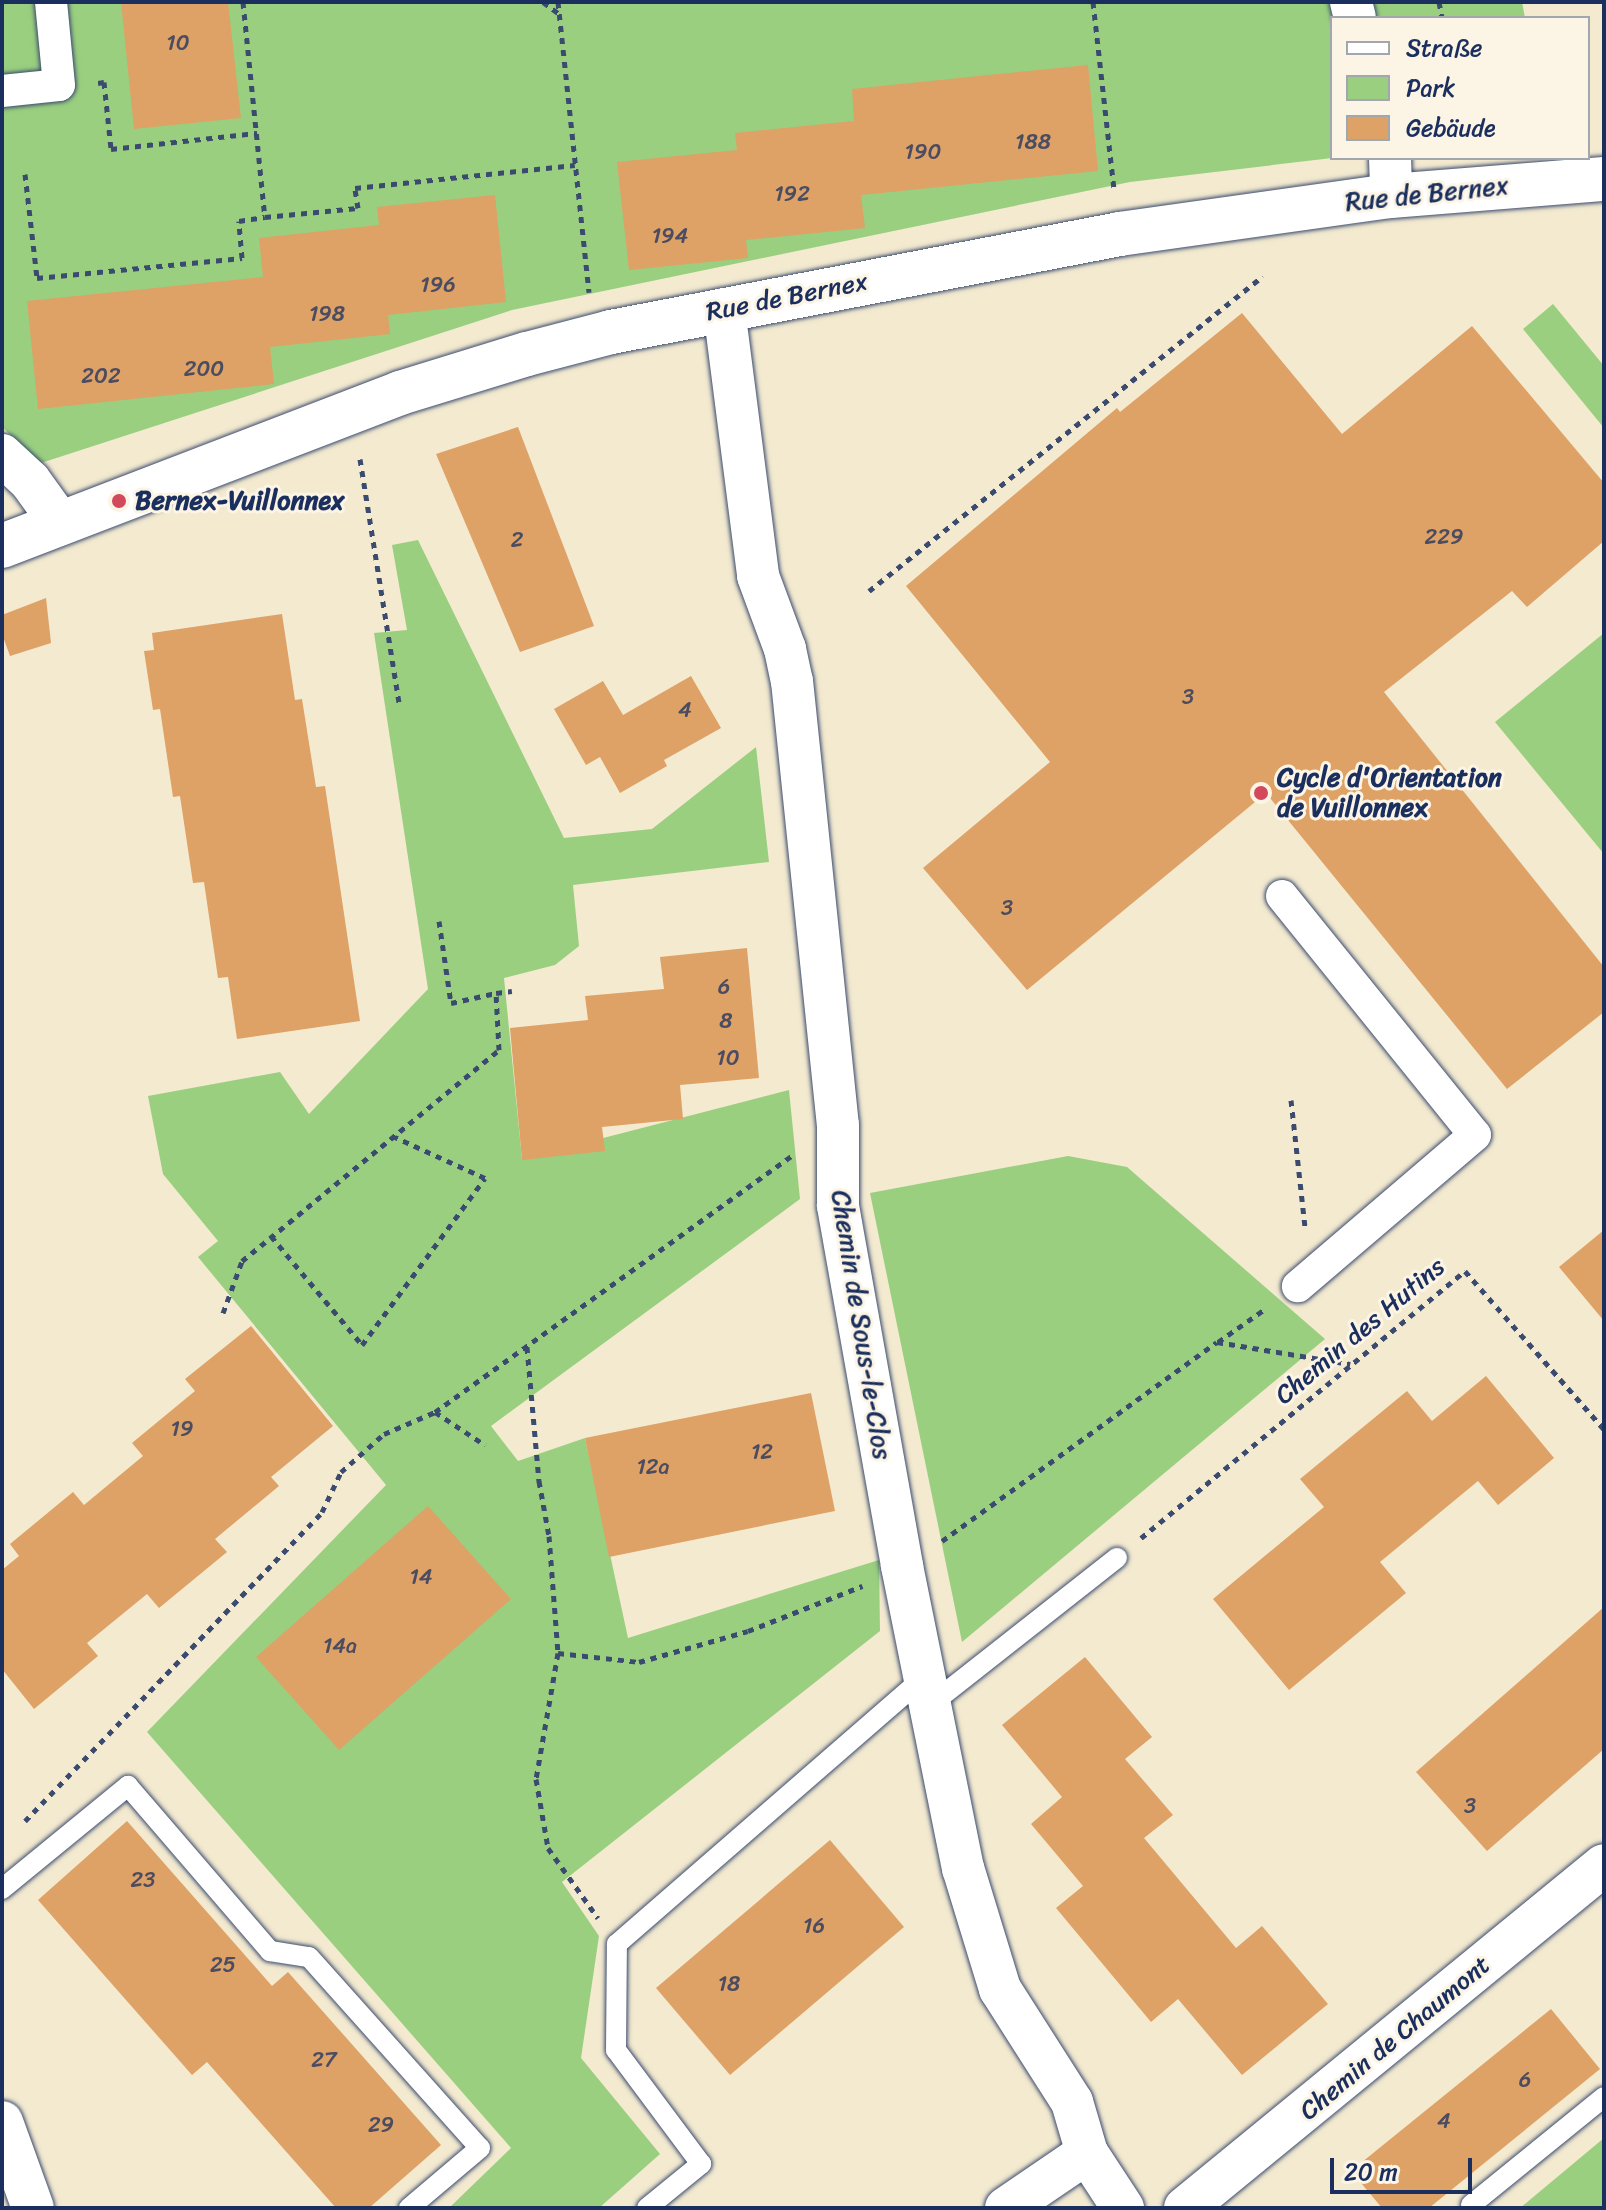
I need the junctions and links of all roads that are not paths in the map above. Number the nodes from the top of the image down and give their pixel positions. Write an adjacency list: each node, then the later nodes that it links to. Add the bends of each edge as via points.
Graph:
1 (51, 2): 2 (street, via 59,85)
2 (2, 91)
3 (1391, 177): 4 (street, Rue de Bernex); 5 (street, Rue de Bernex)
4 (1604, 179)
5 (724, 309): 7 (street, Rue de Bernex, via 611,332 449,377); 12 (street, Chemin de Sous-le-Clos, via 758,576 792,681 838,1125 838,1206)
6 (2, 455): 7 (street, via 30,481)
7 (61, 524): 8 (street, Rue de Bernex)
8 (2, 546)
9 (1282, 896): 10 (street, via 1475,1135)
10 (1304, 1281)
11 (1117, 1558): 12 (lane)
12 (928, 1691): 17 (street, Chemin de Sous-le-Clos, via 963,1868 1000,1989 1072,2102); 21 (lane, via 617,1944 616,2050 701,2164)
13 (1604, 1865): 24 (street, Chemin de Chaumont)
14 (2, 1889): 20 (lane, via 128,1786 270,1951 309,1957 480,2148)
15 (1604, 2097): 18 (lane)
16 (2, 2122): 19 (street)
17 (1087, 2153): 22 (street); 23 (street, Chemin de Sous-le-Clos)
18 (1471, 2205)
19 (33, 2208)
20 (409, 2208)
21 (647, 2208)
22 (1006, 2208)
23 (1123, 2208)
24 (1185, 2208)

